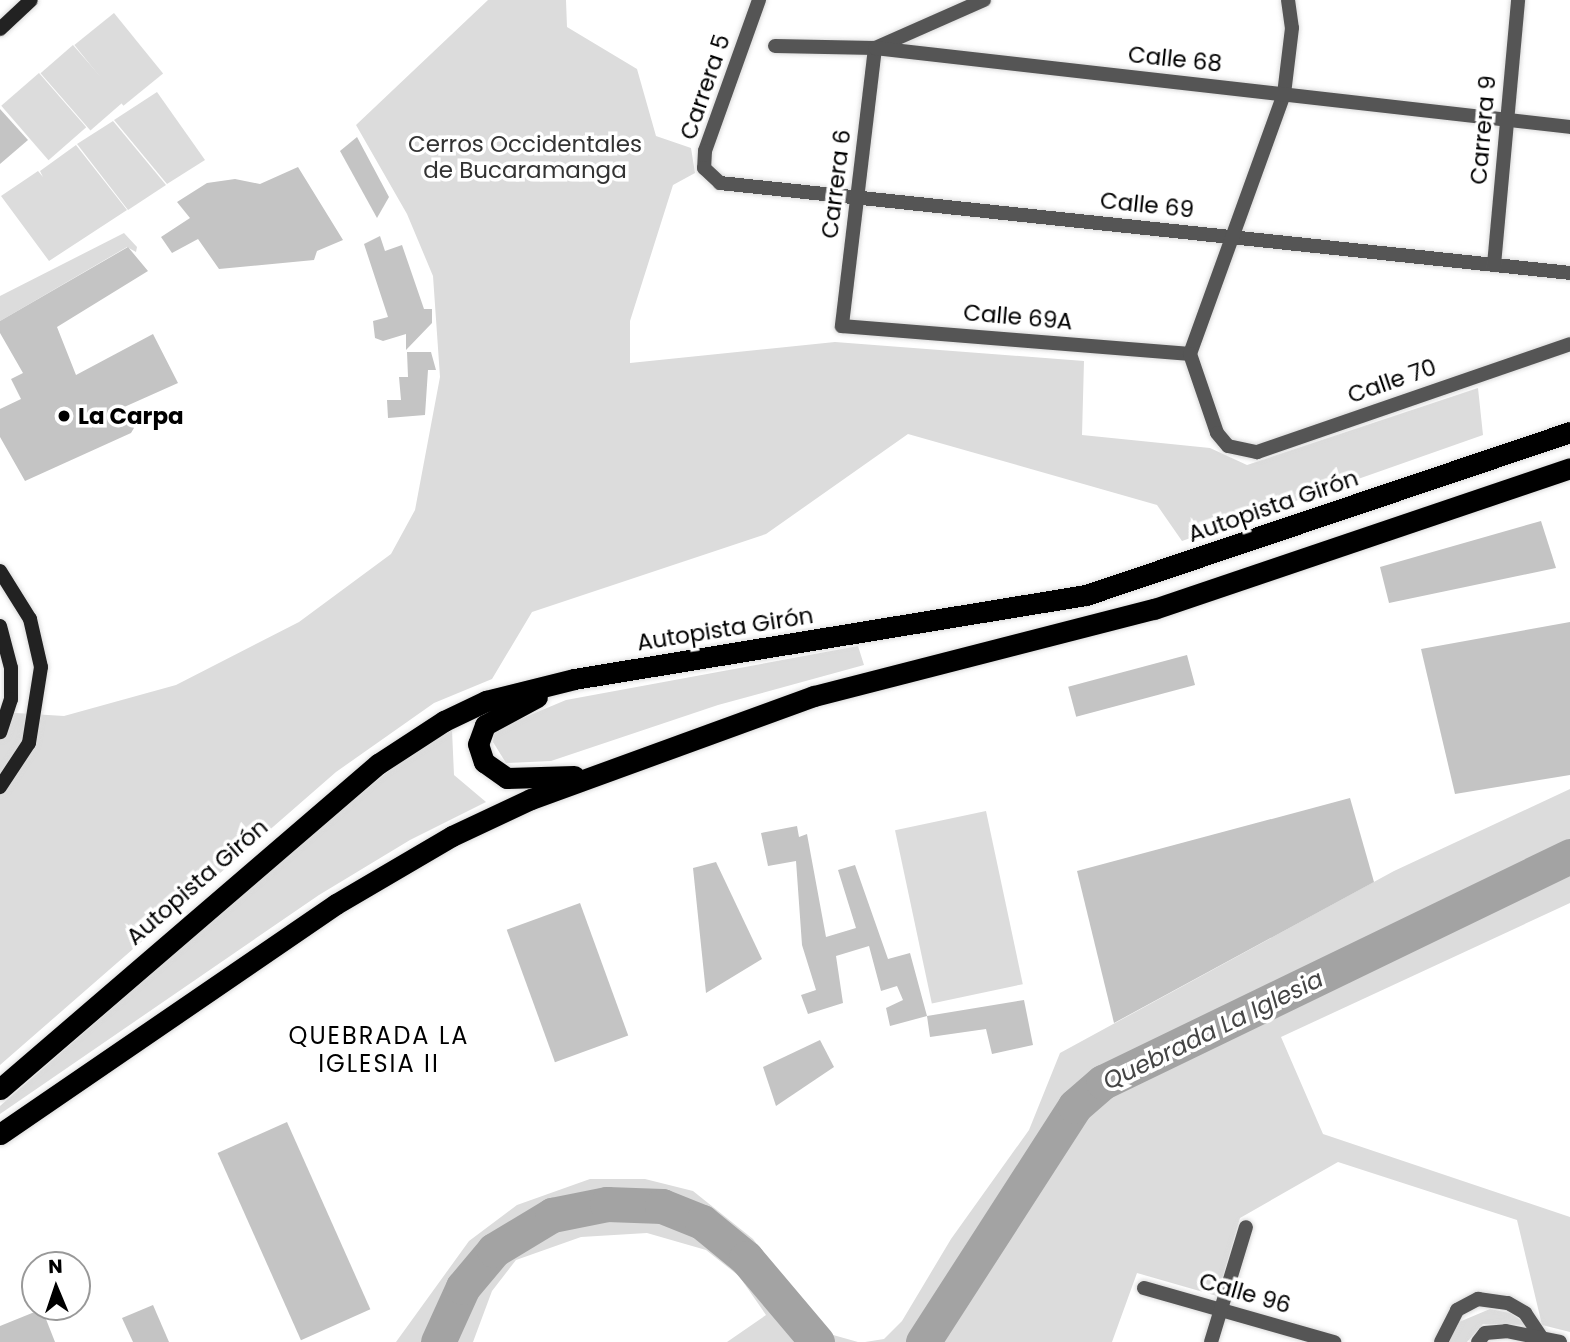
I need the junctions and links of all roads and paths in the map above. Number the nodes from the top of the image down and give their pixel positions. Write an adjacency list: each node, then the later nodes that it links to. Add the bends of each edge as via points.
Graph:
1 (31, 0): 6 (main road)
2 (760, 0): 12 (street, Carrera 5, via 705,151 704,168)
3 (984, 0): 8 (street)
4 (1288, 0): 9 (street, via 1292,28)
5 (1518, 0): 10 (street, Carrera 9)
6 (0, 29)
7 (775, 46): 8 (street, Calle 68)
8 (875, 48): 9 (street, Calle 68); 13 (street, Carrera 6)
9 (1284, 94): 10 (street, Calle 68); 14 (street)
10 (1507, 120): 11 (street, Calle 68); 15 (street, Carrera 9)
11 (1570, 127)
12 (720, 183): 13 (street, Calle 69)
13 (857, 197): 14 (street, Calle 69); 17 (street, Carrera 6)
14 (1232, 237): 15 (street, Calle 69); 19 (street)
15 (1494, 265): 16 (street, Calle 69)
16 (1570, 273)
17 (842, 326): 19 (street, Calle 69A)
18 (1570, 344): 19 (street, Calle 70, via 1257,452 1228,446 1217,433)
19 (1190, 354)
20 (1570, 432): 24 (highway, Autopista Girón, via 1086,595)
21 (1570, 468): 26 (highway, via 1154,609 849,685)
22 (0, 571): 27 (main road, via 30,619 41,667 29,743)
23 (0, 626): 25 (main road, via 11,668 10,699)
24 (573, 679): 26 (highway, via 485,725 479,751 490,770 508,778); 28 (highway, Autopista Girón, via 486,701 444,721 378,764)
25 (0, 732)
26 (594, 775): 29 (highway, via 499,813 404,862)
27 (0, 787)
28 (0, 1089)
29 (0, 1134)
30 (1246, 1227): 32 (street)
31 (1144, 1288): 32 (street, Calle 96)
32 (1221, 1310): 35 (street); 36 (street, Calle 96)
33 (1541, 1337): 34 (street); 37 (street, via 1525,1313 1508,1303 1478,1299 1457,1310); 38 (street)
34 (1481, 1338)
35 (1211, 1342)
36 (1334, 1342)
37 (1441, 1342)
38 (1560, 1342)

